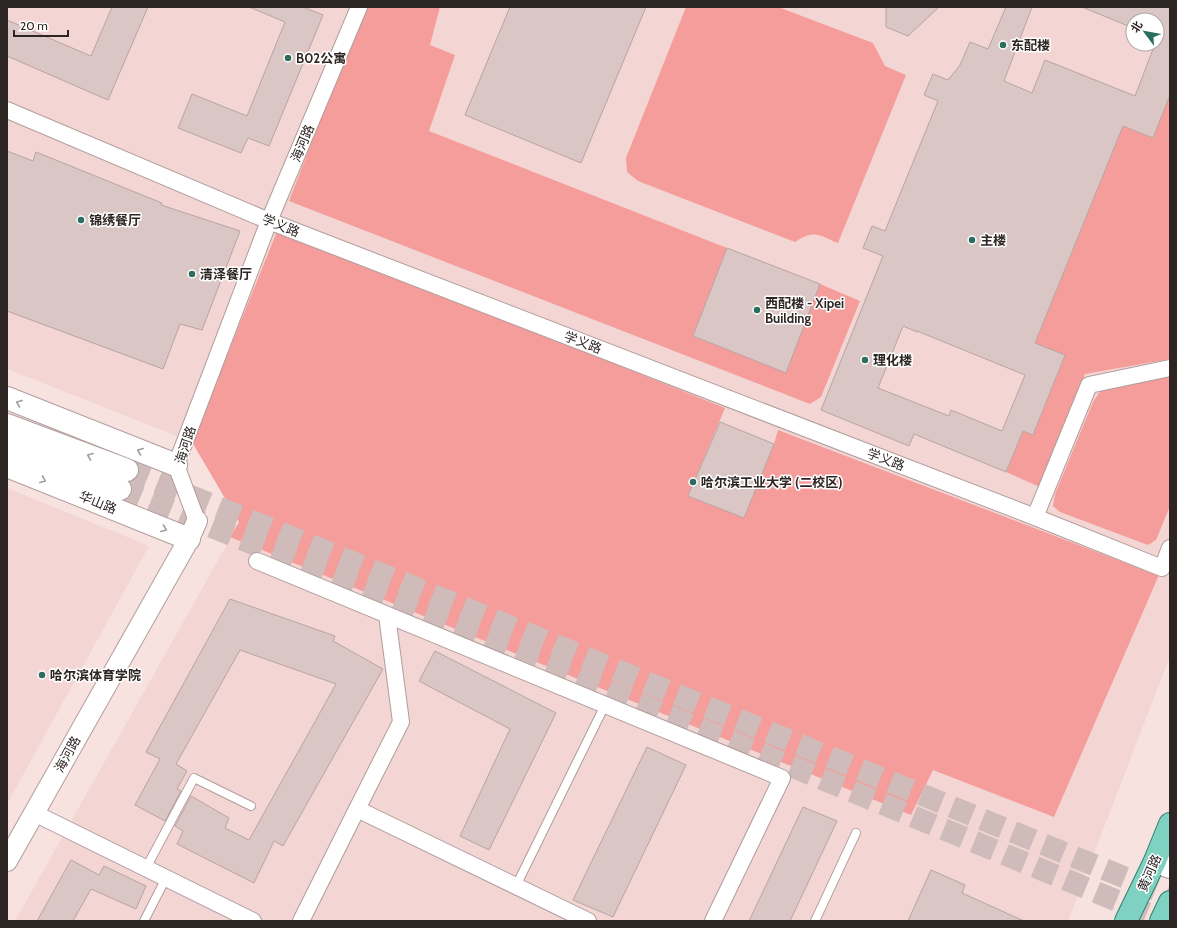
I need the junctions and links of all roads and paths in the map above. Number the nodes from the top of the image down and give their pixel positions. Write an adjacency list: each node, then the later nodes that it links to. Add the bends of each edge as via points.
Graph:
1 (359, 7): 3 (street, 海河路)
2 (7, 110): 3 (street, 学义路)
3 (270, 221): 8 (street, 海河路); 10 (street, 学义路)
4 (1170, 368): 10 (street, via 1089,385)
5 (7, 398): 8 (main road, one-way to 5)
6 (7, 425): 7 (main road, one-way to 6, via 123,479)
7 (7, 445)
8 (176, 465): 11 (street, 海河路)
9 (7, 466): 11 (main road, 华山路, one-way to 11)
10 (1035, 517): 12 (street, 学义路, via 1162,568)
11 (193, 530): 18 (street, 海河路)
12 (1170, 548)
13 (257, 561): 14 (street)
14 (387, 615): 15 (street); 17 (street, via 401,722)
15 (605, 705): 25 (lane); 31 (street, via 782,778)
16 (251, 806): 23 (lane, via 194,778)
17 (357, 809): 25 (street); 29 (street)
18 (34, 813): 21 (street, 海河路); 23 (street)
19 (1170, 824): 22 (main road, 黄河路)
20 (856, 833): 32 (lane)
21 (7, 862)
22 (1162, 864): 33 (main road, 黄河路)
23 (146, 868): 24 (street)
24 (166, 878): 27 (lane); 28 (street)
25 (516, 886): 30 (street)
26 (1170, 902): 34 (main road)
27 (144, 921)
28 (254, 921)
29 (301, 921)
30 (588, 921)
31 (713, 921)
32 (815, 921)
33 (1126, 921)
34 (1161, 921)

